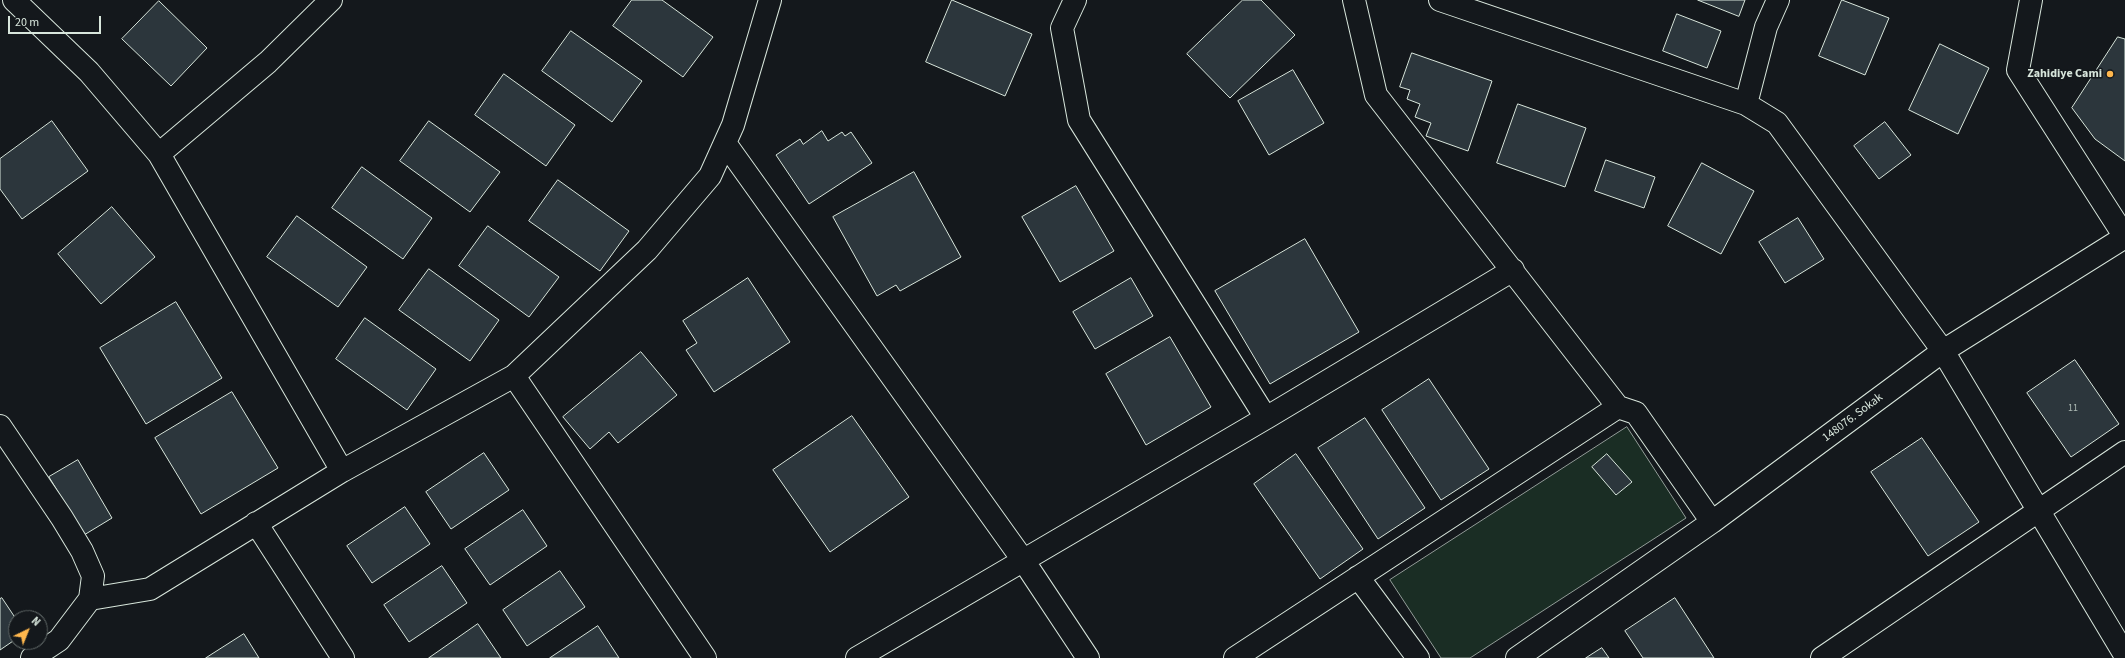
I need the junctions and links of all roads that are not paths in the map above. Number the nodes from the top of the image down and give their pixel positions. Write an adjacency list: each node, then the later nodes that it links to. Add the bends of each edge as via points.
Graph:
1 (14, 0): 11 (street, via 89,72)
2 (331, 0): 11 (street, via 268,62)
3 (770, 0): 10 (street, via 733,125)
4 (1075, 0): 17 (street, via 1062,28 1079,120)
5 (1354, 0): 13 (street, via 1376,95)
6 (1440, 0): 9 (street)
7 (1778, 0): 9 (street, via 1766,27)
8 (2031, 0): 12 (street, via 2018,70)
9 (1746, 104): 14 (street, via 1777,123)
10 (725, 143): 15 (street, via 710,176 646,250); 24 (street)
11 (159, 154): 20 (street)
12 (2125, 237): 14 (street, 148076. Sokak)
13 (1512, 270): 16 (street); 17 (street)
14 (1943, 351): 21 (street); 22 (street, 148076. Sokak)
15 (514, 376): 20 (street); 30 (street)
16 (1618, 407): 22 (street, via 1636,413); 25 (street)
17 (1266, 418): 24 (street)
18 (0, 426): 26 (street, via 30,467 82,551 93,576)
19 (2125, 452): 21 (street)
20 (342, 471): 23 (street)
21 (2038, 511): 27 (street); 36 (street)
22 (1712, 522): 35 (street, 148076. Sokak)
23 (256, 523): 26 (street, via 150,589); 29 (street)
24 (1024, 560): 31 (street); 32 (street)
25 (1358, 577): 33 (street); 34 (street)
26 (90, 599): 28 (street, via 59,640)
27 (2125, 655)
28 (32, 658)
29 (343, 658)
30 (705, 658)
31 (857, 658)
32 (1088, 658)
33 (1235, 658)
34 (1418, 658)
35 (1517, 658)
36 (1822, 658)

